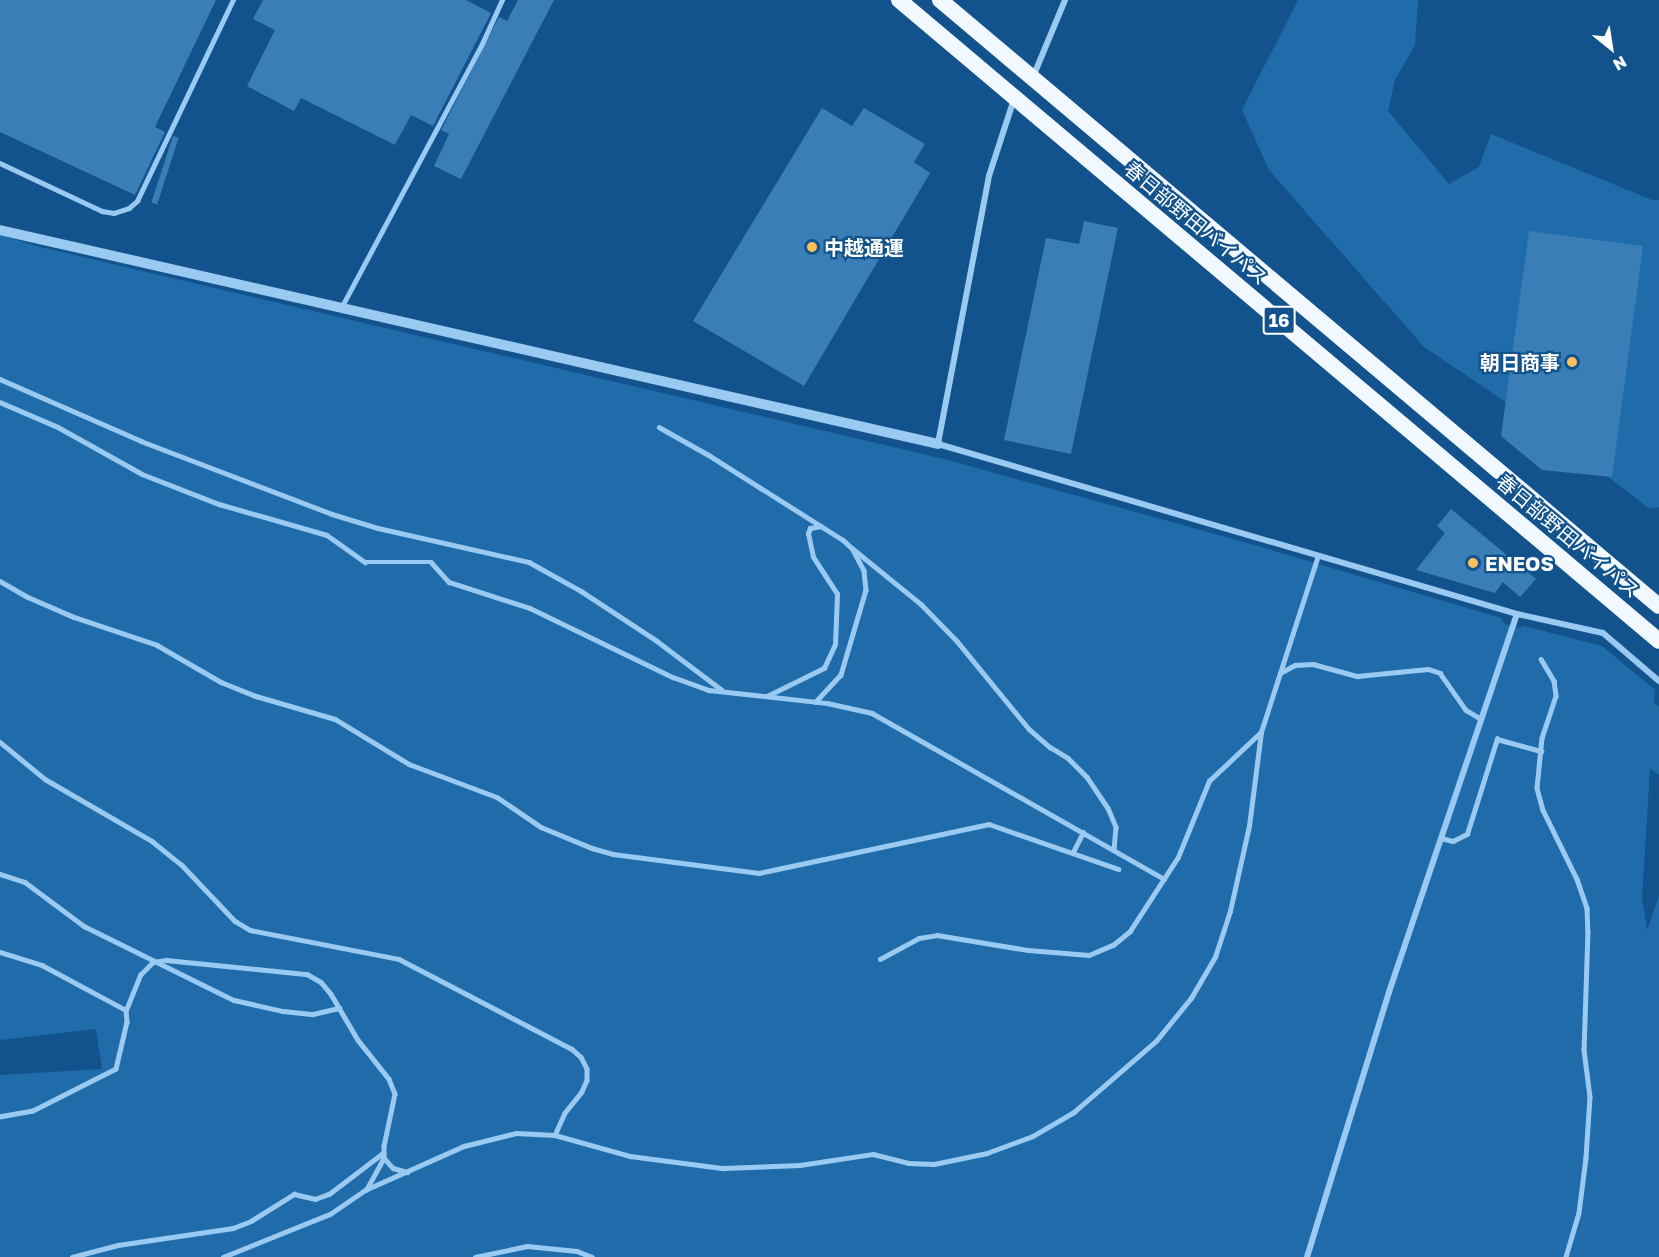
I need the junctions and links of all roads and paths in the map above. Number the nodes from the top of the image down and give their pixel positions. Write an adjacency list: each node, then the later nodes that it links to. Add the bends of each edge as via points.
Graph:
1 (233, 0): 8 (lane, via 137,201 129,208 114,213 102,211)
2 (502, 0): 10 (lane)
3 (899, 0): 7 (highway, 春日部野田バイパス / 16)
4 (940, 0): 6 (highway, 春日部野田バイパス / 16)
5 (1065, 0): 6 (street)
6 (1033, 77): 19 (highway, 春日部野田バイパス / 16)
7 (1014, 98): 14 (street, via 989,176); 21 (highway, 春日部野田バイパス / 16)
8 (0, 163)
9 (0, 230): 10 (street)
10 (341, 308): 14 (street)
11 (0, 379): 25 (lane, via 141,441 332,514 529,562 657,641)
12 (0, 402): 25 (lane, via 58,427 142,474 197,496 327,535 365,562 431,562 449,582 530,608 673,676 710,690)
13 (659, 427): 15 (lane)
14 (938, 444): 17 (street)
15 (821, 526): 16 (lane); 26 (lane, via 810,528 808,534 813,557 837,594 836,644 824,668)
16 (852, 548): 27 (lane, via 864,571 866,590 841,675); 34 (lane, via 921,604 957,641 1029,729 1087,777 1116,827)
17 (1318, 556): 20 (street); 23 (lane)
18 (0, 581): 35 (lane, via 74,617 157,645 221,682 335,719 409,764 497,797 541,827 613,854 759,873 989,824)
19 (1659, 606)
20 (1517, 614): 24 (street, via 1603,633); 28 (street)
21 (1659, 641)
22 (1541, 659): 31 (lane, via 1554,681 1556,696)
23 (1280, 673): 28 (lane, via 1295,665 1313,664 1357,676 1428,669 1440,673 1466,710); 29 (lane)
24 (1659, 681)
25 (725, 691): 26 (lane)
26 (767, 696): 27 (lane)
27 (816, 702): 32 (lane, via 872,713)
28 (1481, 719): 33 (street)
29 (1261, 732): 38 (lane, via 1209,781 1178,857); 45 (lane, via 1249,826 1215,957 1191,998 1156,1041 1074,1112 1033,1136 987,1153 934,1164 908,1163 873,1154 801,1165 723,1168 630,1156)
30 (0, 742): 45 (lane, via 45,779 152,841 182,864 235,921 250,930 399,959 572,1049 587,1069 587,1080)
31 (1541, 751): 33 (lane, via 1497,739 1467,834 1453,841); 54 (lane, via 1537,788 1543,810 1587,908 1584,1050 1590,1097 1579,1213)
32 (1083, 832): 34 (lane); 35 (lane)
33 (1441, 838): 53 (street)
34 (1114, 850): 38 (lane)
35 (1073, 852): 36 (lane)
36 (1118, 869)
37 (0, 874): 41 (lane, via 25,882 84,926)
38 (1164, 879): 40 (lane, via 1130,930 1113,945 1089,955 1028,950 937,934 919,938)
39 (0, 952): 43 (lane, via 42,965)
40 (880, 959)
41 (153, 962): 42 (lane, via 234,1000 313,1014); 42 (lane, via 166,960 307,975 321,982); 43 (lane, via 140,975)
42 (339, 1008): 46 (lane, via 389,1079 395,1094)
43 (126, 1010): 44 (lane, via 116,1069 33,1111)
44 (0, 1118)
45 (555, 1136): 47 (lane, via 516,1133 464,1146)
46 (384, 1155): 47 (lane, via 393,1168); 48 (lane); 49 (lane, via 328,1194 315,1199 294,1194 233,1228 118,1245)
47 (406, 1172): 48 (lane)
48 (365, 1191): 50 (lane, via 330,1214)
49 (72, 1257)
50 (223, 1257)
51 (476, 1257): 52 (lane, via 527,1246 577,1251)
52 (592, 1257)
53 (1307, 1257)
54 (1566, 1257)

